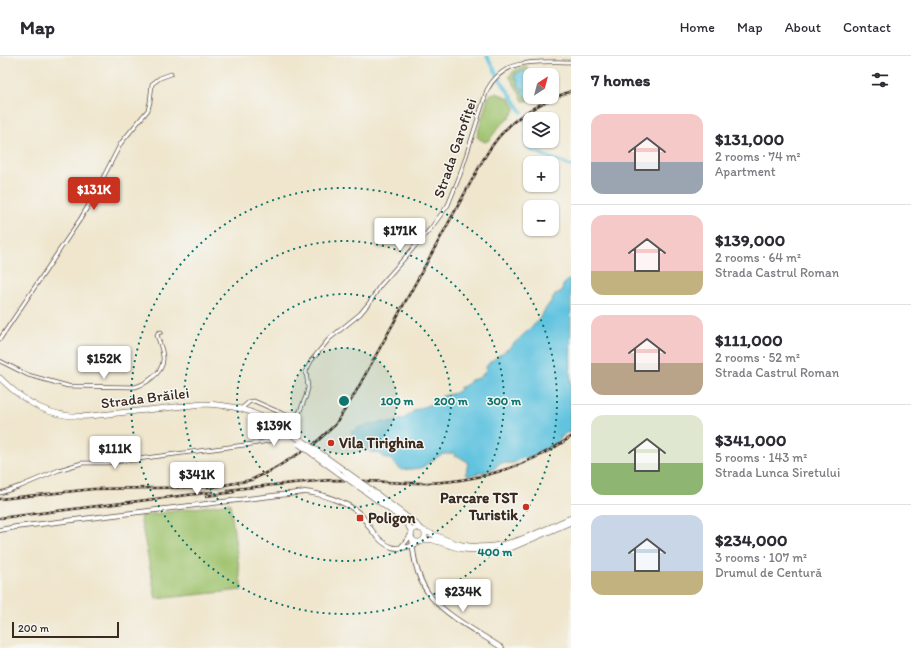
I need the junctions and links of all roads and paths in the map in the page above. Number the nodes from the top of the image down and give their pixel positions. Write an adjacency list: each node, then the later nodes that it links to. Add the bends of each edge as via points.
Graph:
1 (571, 62): 7 (street, Strada Garofiței, via 525,62 496,77 487,90 448,205 379,287 360,314 329,339 311,361 306,371 306,396 295,419 254,401)
2 (171, 74): 4 (street, via 152,84 148,110 123,140 81,218)
3 (161, 332): 5 (street, via 157,335 163,353 161,369 143,385 135,387 81,388 61,385 28,375)
4 (0, 339)
5 (0, 361)
6 (0, 378): 7 (highway, Strada Brăilei, via 34,406 68,416 203,404)
7 (242, 408): 8 (highway, Strada Brăilei, via 264,417)
8 (285, 430): 9 (highway, Strada Brăilei, bridge); 11 (street, via 274,440 252,444 107,463 76,464)
9 (315, 452): 10 (highway, Strada Brăilei, bridge, via 345,471); 10 (highway, Strada Brăilei, bridge, via 339,473)
10 (367, 490): 15 (highway, Strada Brăilei); 16 (highway, Strada Brăilei, via 405,521)
11 (0, 493)
12 (571, 518): 15 (highway, Strada Brăilei, via 512,543 493,546 462,545)
13 (571, 522): 17 (highway, via 518,545 493,550 461,549 433,540)
14 (0, 530): 19 (street, via 304,492 326,496 354,509 380,540)
15 (422, 530): 16 (highway, via 414,530); 17 (highway, via 425,535)
16 (412, 535): 17 (highway, via 414,541); 18 (street); 19 (street)
17 (422, 541): 18 (street); 20 (street)
18 (412, 546): 19 (street); 20 (street)
19 (398, 549): 20 (street, via 407,550)
20 (414, 556): 21 (street, via 423,584 436,603)
21 (502, 648)

